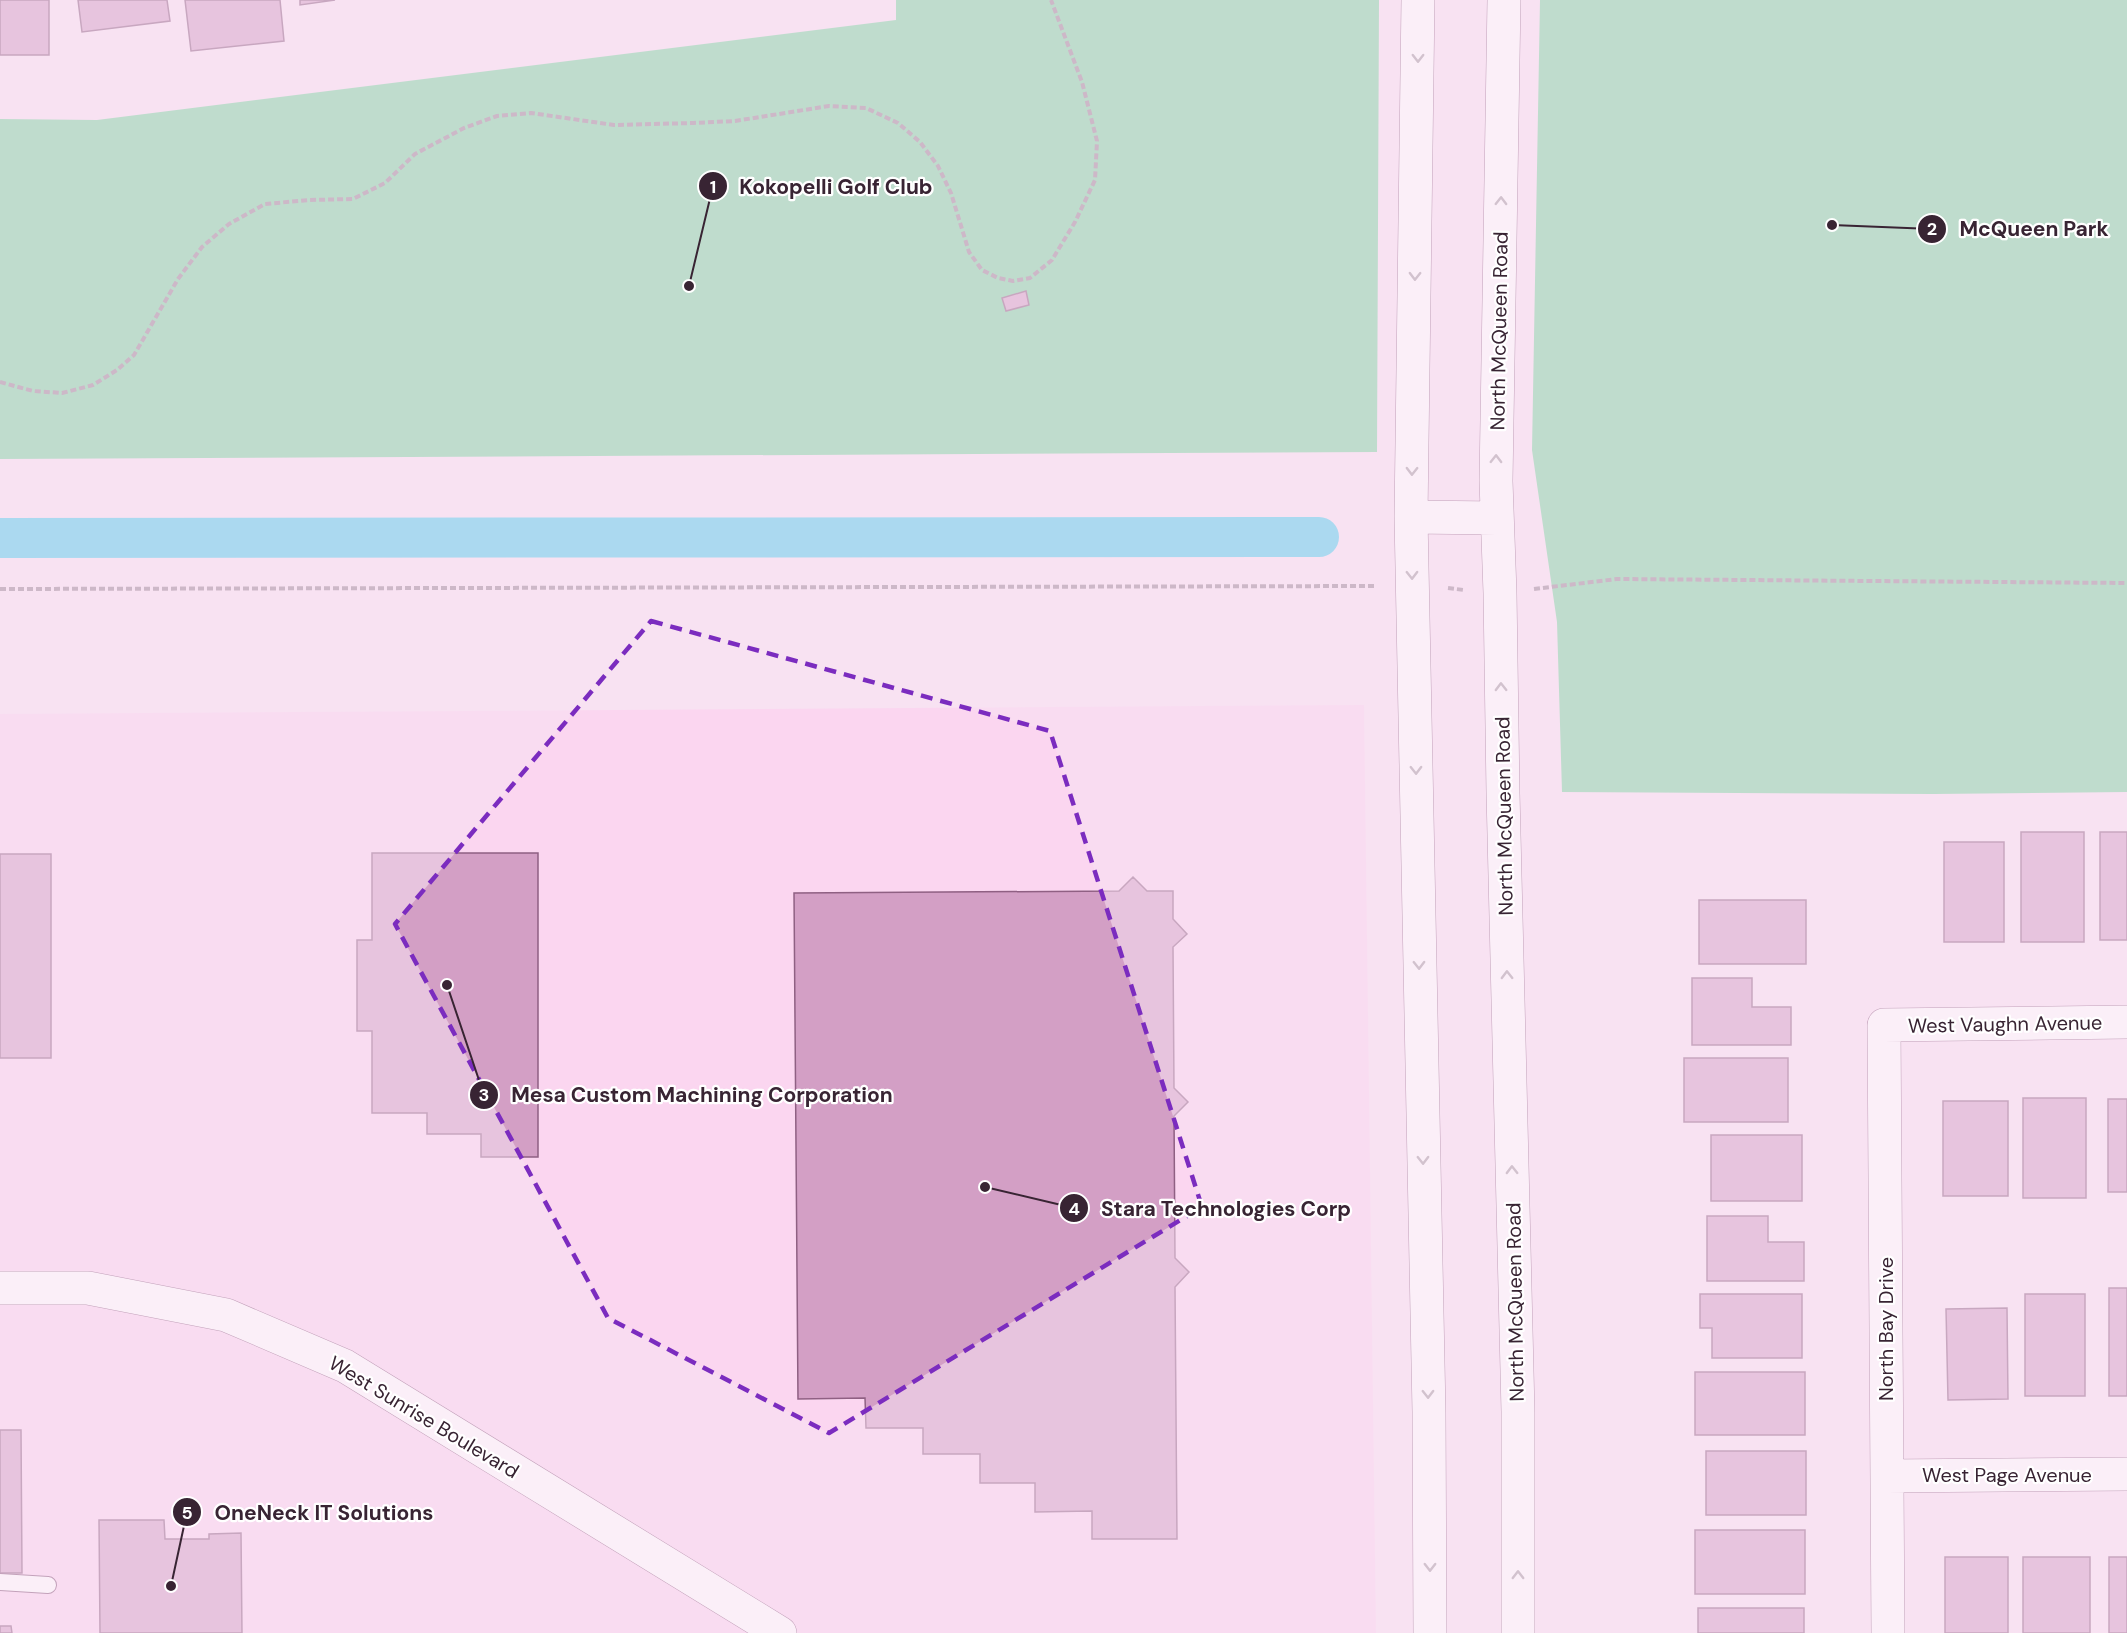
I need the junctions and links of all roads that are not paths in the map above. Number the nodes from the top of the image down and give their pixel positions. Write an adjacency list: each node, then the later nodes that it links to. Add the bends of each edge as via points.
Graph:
1 (1418, 0): 3 (main road, one-way to 3)
2 (1504, 0): 4 (main road, North McQueen Road, one-way to 2)
3 (1412, 517): 4 (main road); 13 (main road, one-way to 13)
4 (1497, 518): 14 (main road, North McQueen Road, one-way to 4, via 1518,1412)
5 (2127, 1022): 6 (main road, West Vaughn Avenue)
6 (1884, 1025): 9 (main road, North Bay Drive)
7 (0, 1288): 12 (main road, West Sunrise Boulevard, via 88,1288 226,1316 345,1366)
8 (2127, 1474): 9 (main road, West Page Avenue)
9 (1887, 1476): 15 (main road, North Bay Drive)
10 (0, 1582): 11 (lane)
11 (48, 1585)
12 (780, 1633)
13 (1430, 1633)
14 (1518, 1633)
15 (1888, 1633)

